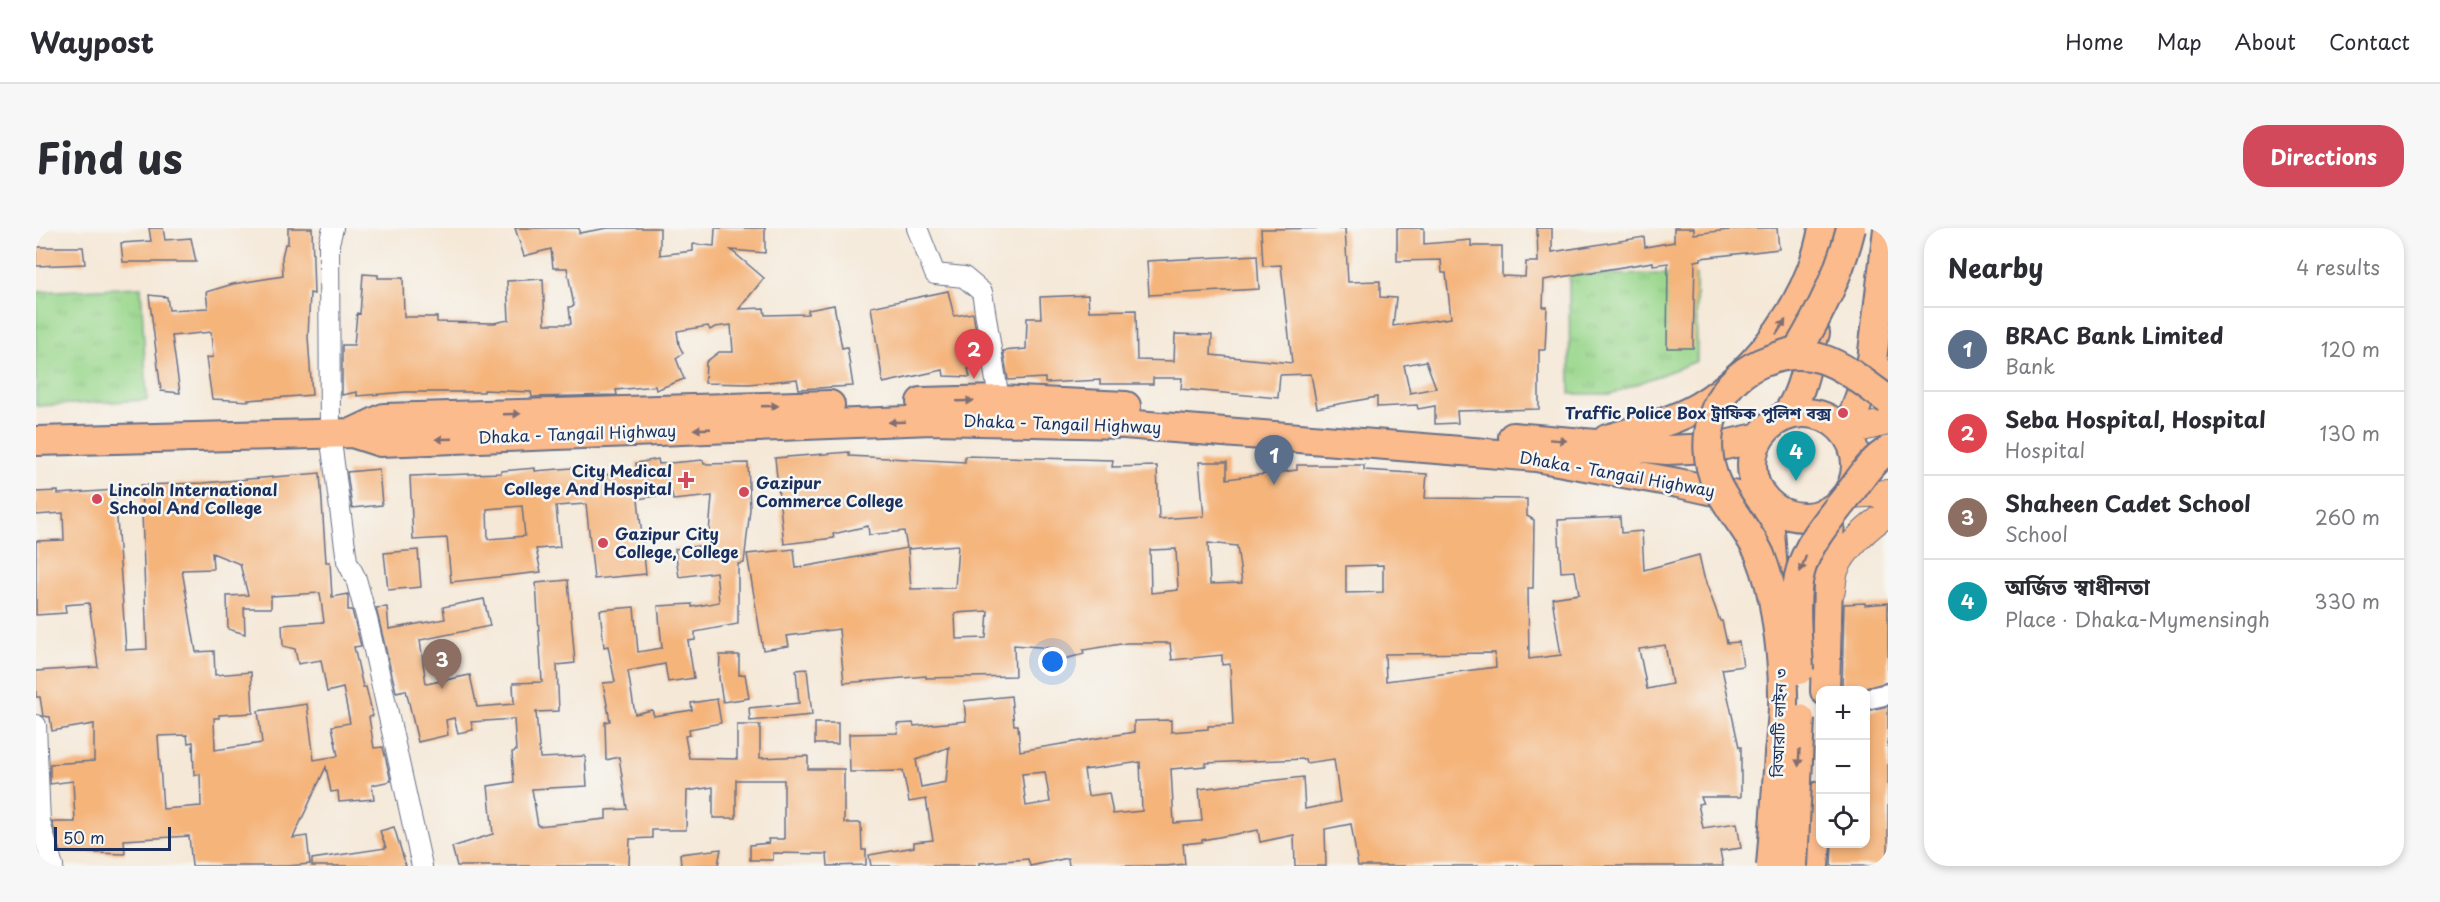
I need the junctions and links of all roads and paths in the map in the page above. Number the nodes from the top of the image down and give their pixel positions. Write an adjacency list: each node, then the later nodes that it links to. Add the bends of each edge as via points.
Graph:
1 (333, 228): 14 (street, via 329,243)
2 (917, 228): 9 (street, via 935,274 964,277 982,292)
3 (1823, 228): 17 (highway, one-way to 3, via 1653,426 1697,407 1735,380 1783,326 1806,280)
4 (1834, 228): 11 (highway, via 1817,324 1799,389)
5 (1851, 228): 7 (highway, bridge, via 1833,285 1803,341 1797,350)
6 (1888, 229): 8 (highway)
7 (1772, 358): 10 (highway, বিআরটি লাইন ৩, bridge, via 1804,354 1832,362 1858,376); 32 (highway, বিআরটি লাইন ৩, bridge, via 1738,375 1714,411 1708,437 1717,484 1759,553 1776,612 1783,695)
8 (1880, 370): 13 (highway)
9 (999, 400): 14 (highway, Dhaka - Tangail Highway, one-way to 9, via 384,418); 17 (highway, Dhaka - Tangail Highway, one-way to 17, via 1105,404)
10 (1888, 400)
11 (1784, 417): 13 (highway, via 1800,413 1817,415); 15 (highway)
12 (1888, 422): 13 (main road)
13 (1844, 432): 21 (highway, via 1853,447 1855,479)
14 (341, 433): 16 (highway, Dhaka - Tangail Highway); 20 (highway, Dhaka - Tangail Highway, one-way to 14, via 1536,457 1124,424 932,420 380,442); 30 (street, via 347,561 368,623)
15 (1760, 437): 17 (highway, Dhaka - Tangail Highway, via 1712,447 1666,450); 20 (highway, via 1752,464 1759,492)
16 (36, 441)
17 (1594, 443)
18 (1888, 451): 33 (highway, বিআরটি লাইন ৩, one-way to 33, bridge, via 1871,466 1827,522 1800,571 1800,726)
19 (1888, 493): 21 (main road)
20 (1768, 503): 21 (highway, via 1798,517 1814,516); 31 (highway, via 1777,651)
21 (1839, 503): 23 (highway)
22 (1888, 514): 23 (main road, via 1864,531 1836,569)
23 (1827, 626): 24 (highway)
24 (1826, 686)
25 (1888, 694): 26 (street)
26 (1870, 698)
27 (36, 725): 29 (street, via 40,823)
28 (1816, 846): 34 (highway)
29 (53, 866)
30 (422, 866)
31 (1757, 866)
32 (1771, 866)
33 (1792, 866)
34 (1814, 866)

